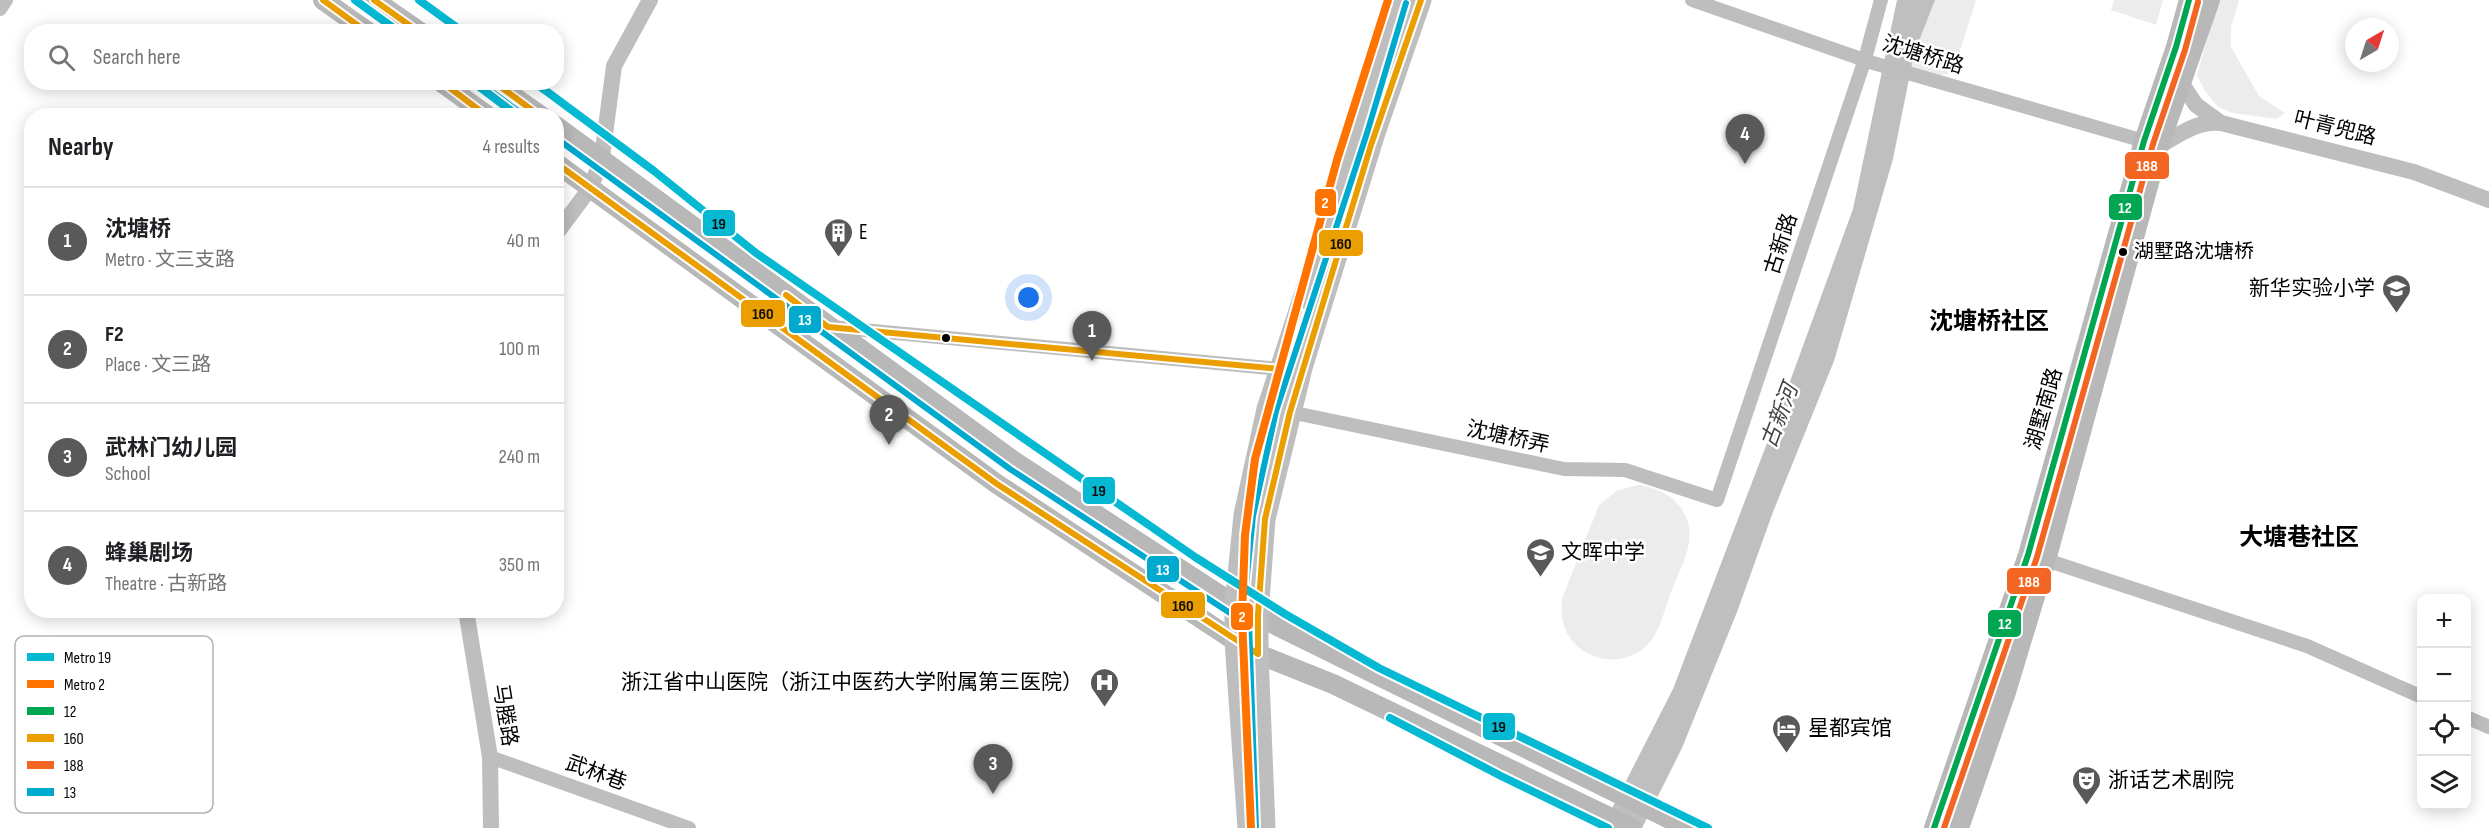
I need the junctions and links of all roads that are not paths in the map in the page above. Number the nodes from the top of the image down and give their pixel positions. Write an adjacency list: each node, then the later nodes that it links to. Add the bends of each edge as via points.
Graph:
1 (6, 0): 11 (street)
2 (323, 0): 12 (main road)
3 (374, 0): 13 (main road)
4 (650, 0): 23 (street, via 614,66)
5 (1397, 0): 29 (main road)
6 (1421, 0): 30 (main road, via 1368,156)
7 (1692, 0): 14 (street, 沈塘桥路)
8 (1881, 0): 14 (street, 古新路)
9 (2189, 0): 22 (main road, 湖墅南路)
10 (2210, 0): 15 (main road, 湖墅南路)
11 (0, 9)
12 (357, 24)
13 (408, 24)
14 (1869, 61): 22 (street, 沈塘桥路); 31 (street, 古新路)
15 (2182, 84): 20 (street, 叶青兜路, via 2196,105); 22 (main road, 湖墅南路)
16 (452, 90): 18 (main road)
17 (504, 90): 19 (main road)
18 (477, 108)
19 (530, 108)
20 (2221, 123): 22 (street, via 2208,122); 26 (street, 叶青兜路, via 2414,172)
21 (564, 131): 23 (main road)
22 (2151, 143): 32 (main road, 湖墅南路); 48 (main road, 湖墅南路, via 2028,555)
23 (602, 157): 25 (street); 28 (main road)
24 (564, 168): 25 (main road)
25 (591, 187): 27 (street); 36 (main road, via 997,483)
26 (2489, 200)
27 (564, 223)
28 (828, 327): 29 (street); 33 (main road, via 1015,462)
29 (1280, 369): 33 (main road, via 1267,409 1244,515)
30 (1290, 412): 31 (street, 沈塘桥弄, via 1564,469 1625,470); 34 (main road, via 1265,519)
31 (1717, 500)
32 (2046, 560): 38 (street, via 2307,646); 49 (main road, 湖墅南路)
33 (1234, 604): 34 (main road); 36 (main road)
34 (1258, 615): 37 (main road); 47 (main road)
35 (467, 618): 41 (street, 马塍路)
36 (1234, 641): 37 (main road); 44 (main road)
37 (1258, 654): 45 (main road); 46 (main road, via 1332,684)
38 (2417, 695)
39 (2471, 719): 40 (street)
40 (2489, 727)
41 (490, 757): 42 (street, 马塍路); 43 (street, 武林巷)
42 (491, 828)
43 (689, 828)
44 (1248, 828)
45 (1265, 828)
46 (1632, 828)
47 (1688, 828)
48 (1934, 828)
49 (1959, 828)

